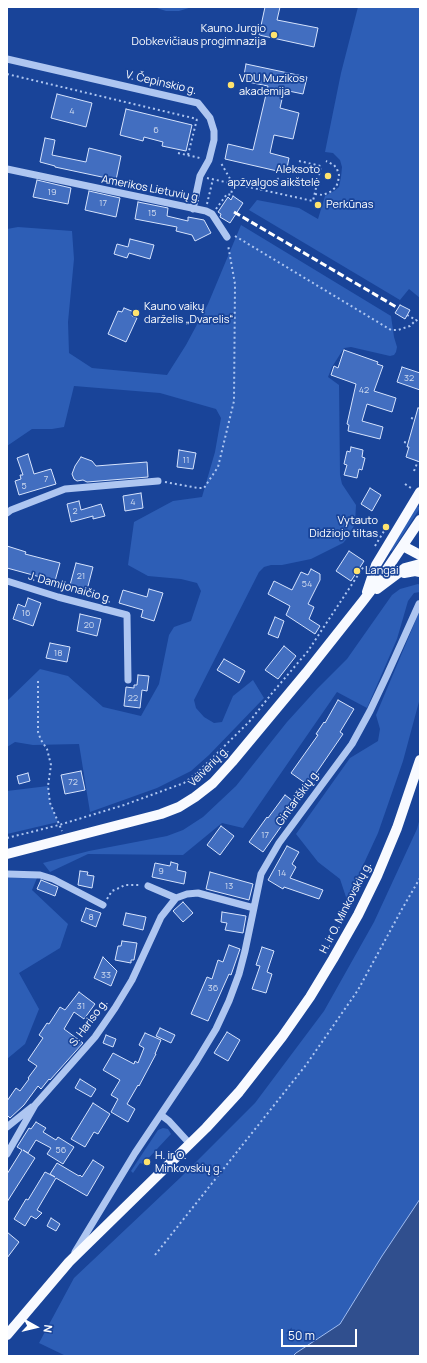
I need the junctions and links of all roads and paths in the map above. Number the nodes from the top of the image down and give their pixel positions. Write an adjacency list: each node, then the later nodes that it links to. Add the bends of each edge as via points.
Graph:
1 (7, 59): 3 (street, V. Čepinskio g., via 188,100 198,103)
2 (7, 74): 4 (path)
3 (204, 109): 4 (path); 7 (street, V. Čepinskio g., via 214,131)
4 (197, 119): 6 (path)
5 (178, 153): 6 (path)
6 (188, 155): 7 (path)
7 (209, 160): 12 (street, V. Čepinskio g.)
8 (299, 161): 17 (path, via 321,166)
9 (326, 161): 19 (path, via 337,169 338,182 330,192 323,195)
10 (221, 163): 16 (path)
11 (7, 170): 20 (street, Amerikos Lietuvių g.)
12 (200, 176): 14 (path); 20 (street, V. Čepinskio g.)
13 (281, 177): 18 (path)
14 (213, 179): 16 (path); 21 (path)
15 (295, 180): 17 (path)
16 (233, 184): 18 (path); 21 (path, via 231,195 227,194)
17 (317, 184): 19 (path)
18 (260, 190): 19 (path, via 314,202)
19 (315, 194)
20 (193, 209): 21 (street, Amerikos Lietuvių g.)
21 (209, 213): 22 (street, Amerikos Lietuvių g.)
22 (228, 235): 24 (path, via 391,330 410,326); 30 (path, via 235,284 234,401 218,466 204,488)
23 (407, 315): 24 (path)
24 (416, 320): 25 (path)
25 (420, 323)
26 (404, 442): 27 (path)
27 (408, 443)
28 (418, 461): 29 (path)
29 (414, 471)
30 (158, 481): 32 (street, via 65,489)
31 (420, 492): 38 (main road, Veiverių g.)
32 (7, 513)
33 (420, 520): 35 (main road, Veiverių g.)
34 (388, 524): 36 (path)
35 (403, 546): 37 (main road); 38 (main road); 43 (main road, Veiverių g.)
36 (373, 551)
37 (420, 555)
38 (371, 564): 43 (main road, Veiverių g.); 48 (path, via 308,651 249,722 200,770 184,783)
39 (420, 564): 41 (main road)
40 (420, 572): 41 (main road)
41 (398, 573): 43 (main road)
42 (7, 581): 45 (street, J. Damijonaičio g., via 127,615)
43 (363, 601): 50 (main road, Veiverių g., via 213,783 179,807 161,814)
44 (419, 604): 58 (street, Gintariškių g., via 352,744 268,861 261,874)
45 (128, 680)
46 (38, 681): 48 (path, via 38,732 47,749 51,765 48,786 50,803)
47 (420, 760): 62 (main road, H. ir O. Minkovskių g., via 397,828 377,876 334,960 282,1037 239,1092)
48 (59, 825): 49 (path); 50 (path)
49 (7, 838)
50 (66, 839): 51 (main road, Veiverių g.)
51 (7, 854)
52 (7, 874): 57 (street, via 40,875 53,879)
53 (420, 878): 64 (path, via 358,990 310,1059)
54 (148, 886): 55 (path, via 125,885); 56 (street)
55 (112, 891)
56 (176, 898): 58 (street, via 198,893); 59 (street, S. Hariso g., via 161,917 132,980 95,1037)
57 (103, 905)
58 (254, 908): 60 (street, H. ir O. Minkovskių g., via 243,959 229,1001 216,1029)
59 (35, 1105): 61 (street); 63 (street, S. Hariso g.)
60 (161, 1115): 62 (street); 65 (street, H. ir O. Minkovskių g.)
61 (7, 1127)
62 (190, 1144): 65 (main road, H. ir O. Minkovskių g.)
63 (7, 1154)
64 (155, 1255)
65 (70, 1261): 66 (main road, H. ir O. Minkovskių g.)
66 (7, 1335)

